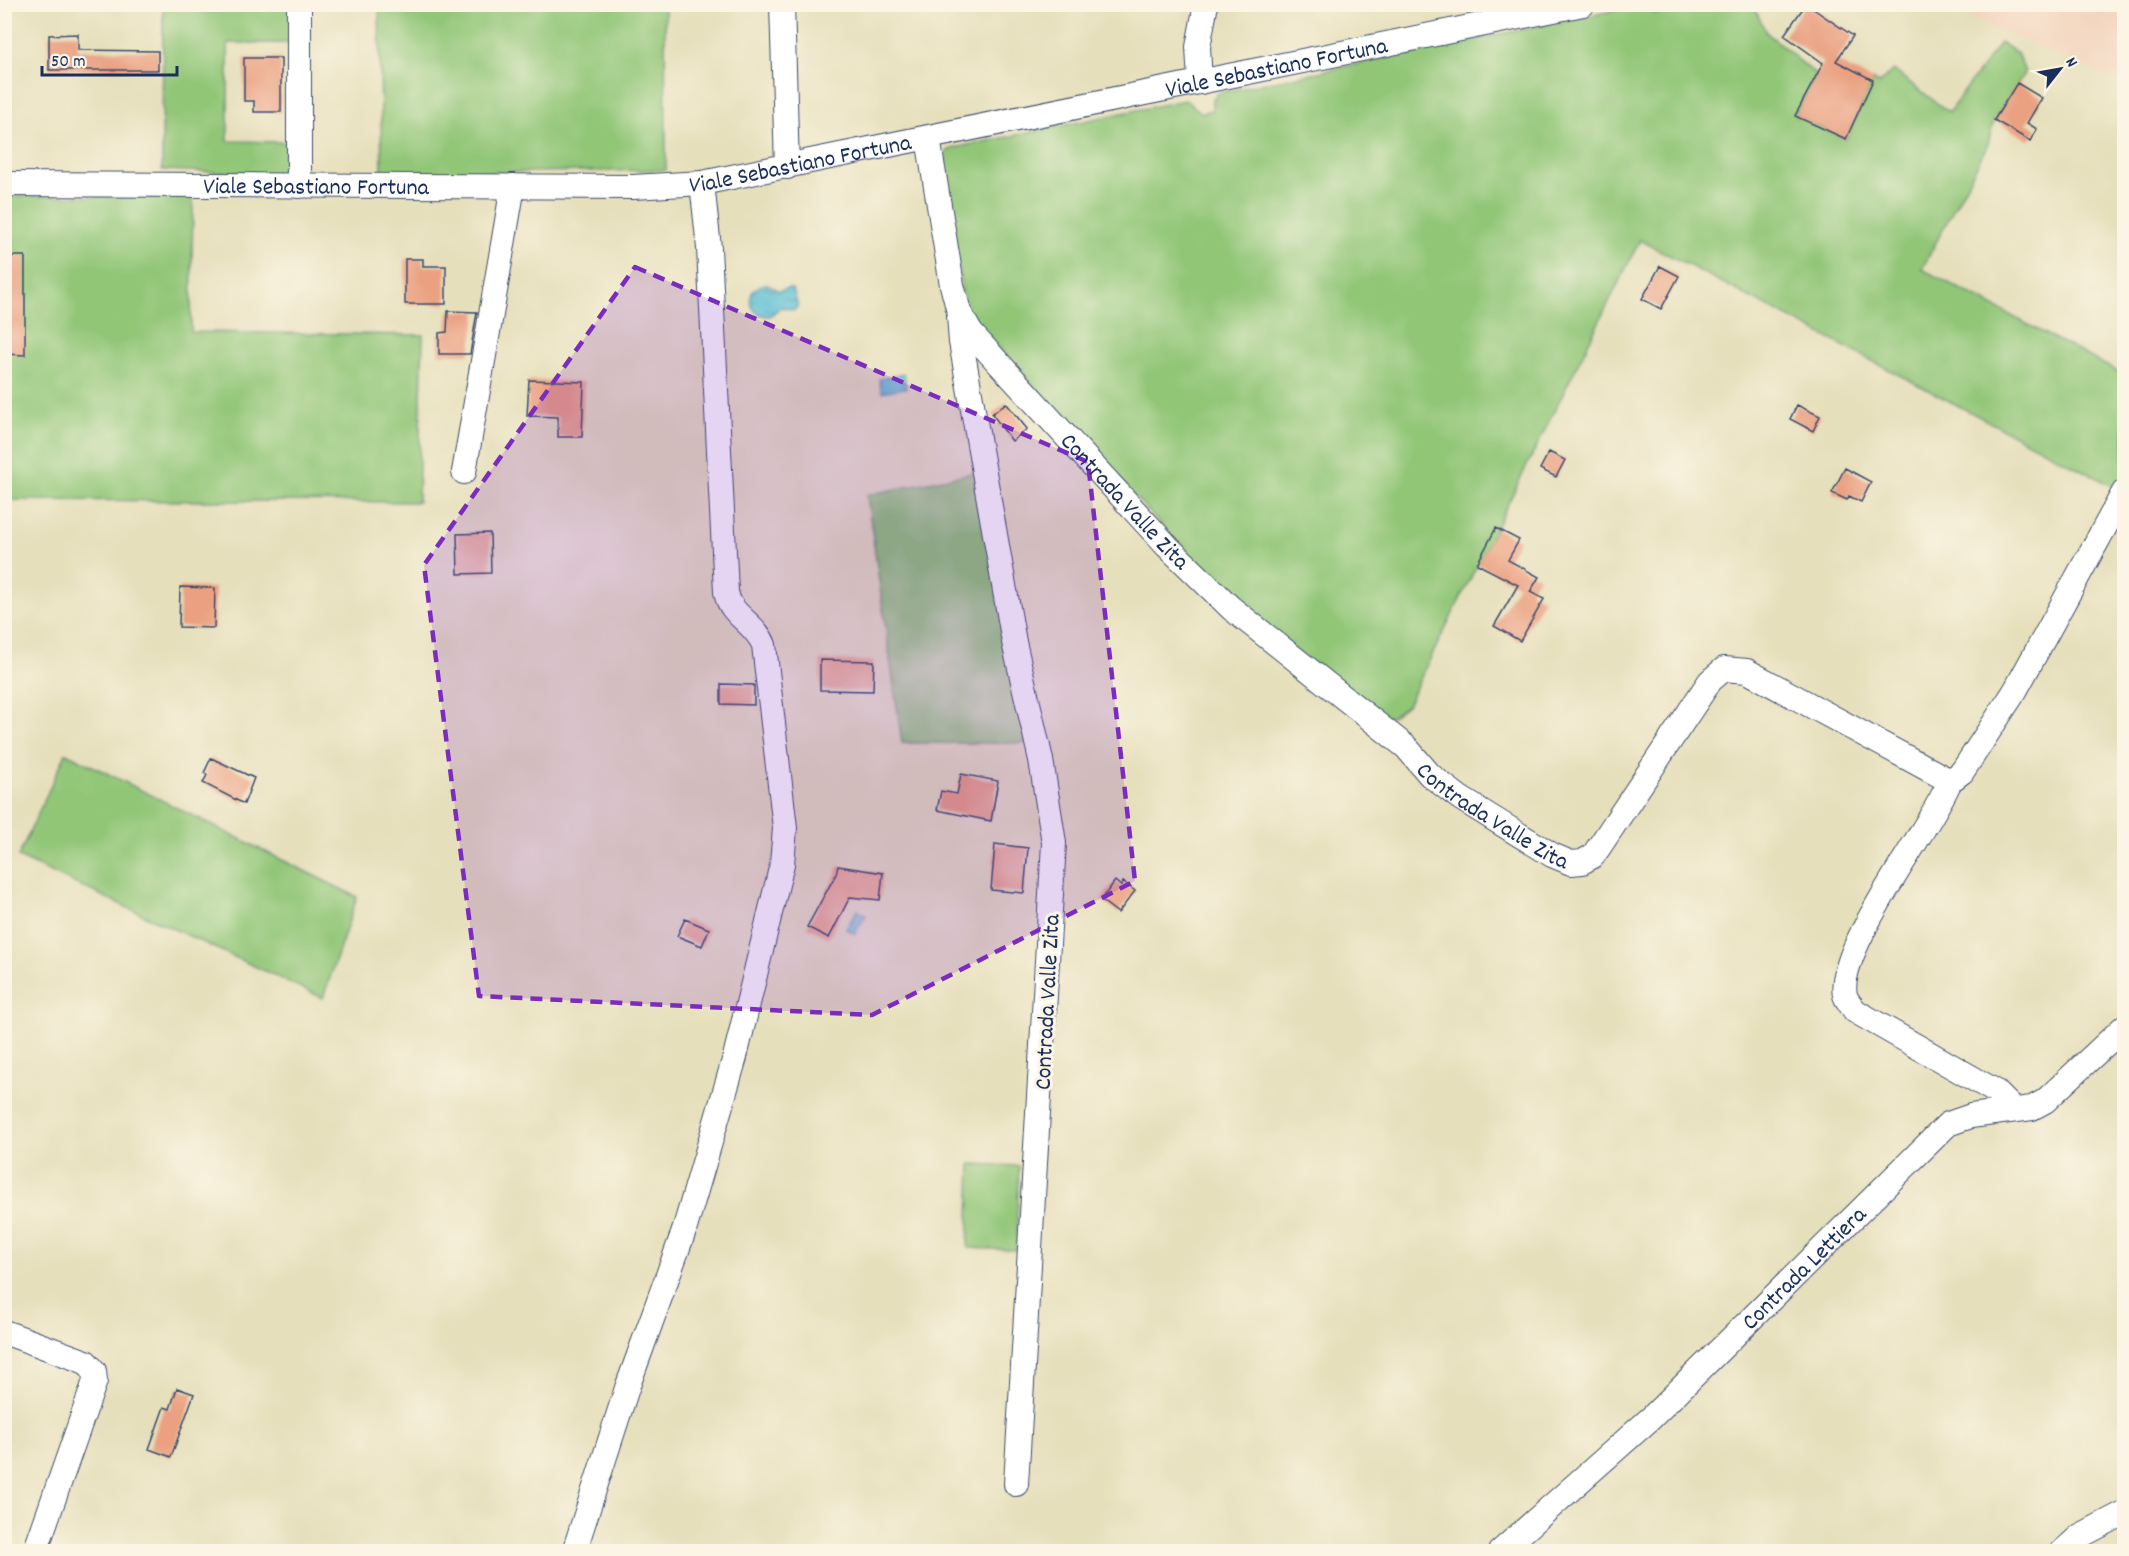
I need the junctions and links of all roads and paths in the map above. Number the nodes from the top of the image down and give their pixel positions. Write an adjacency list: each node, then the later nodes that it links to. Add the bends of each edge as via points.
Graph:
1 (299, 4): 10 (street)
2 (782, 4): 7 (street)
3 (1206, 4): 5 (street, via 1198,47)
4 (1583, 4): 5 (street, Viale Sebastiano Fortuna)
5 (1200, 82): 6 (street, Viale Sebastiano Fortuna)
6 (928, 138): 7 (street, Viale Sebastiano Fortuna); 12 (street, Contrada Valle Zita)
7 (787, 167): 8 (street, Viale Sebastiano Fortuna)
8 (702, 183): 11 (street, Viale Sebastiano Fortuna); 22 (street, via 709,248 727,602 755,628 764,645 785,828 782,864 735,1057 684,1231)
9 (4, 184): 10 (street, Viale Sebastiano Fortuna)
10 (299, 186): 11 (street, Viale Sebastiano Fortuna)
11 (513, 186): 13 (street)
12 (959, 312): 15 (street, Contrada Valle Zita, via 979,341 1167,546 1231,608 1406,747 1431,775 1460,798 1552,855 1571,863 1593,856 1710,681 1724,669 1747,671); 19 (street, Contrada Valle Zita, via 1008,607 1041,760 1054,843)
13 (464, 472)
14 (2124, 492): 15 (street, via 2015,691 1962,772)
15 (1950, 781): 17 (street, via 1941,804 1875,907 1845,978 1845,996 1855,1011 1995,1091)
16 (2124, 1027): 17 (street, Contrada Lettiera, via 2045,1101 2032,1108)
17 (2014, 1110): 23 (street, Contrada Lettiera, via 1971,1116 1948,1124 1651,1418)
18 (4, 1332): 21 (street, via 86,1362 94,1371 95,1381)
19 (1016, 1484)
20 (2124, 1513): 24 (street, via 2080,1536)
21 (35, 1551)
22 (574, 1551)
23 (1500, 1551)
24 (2062, 1551)

